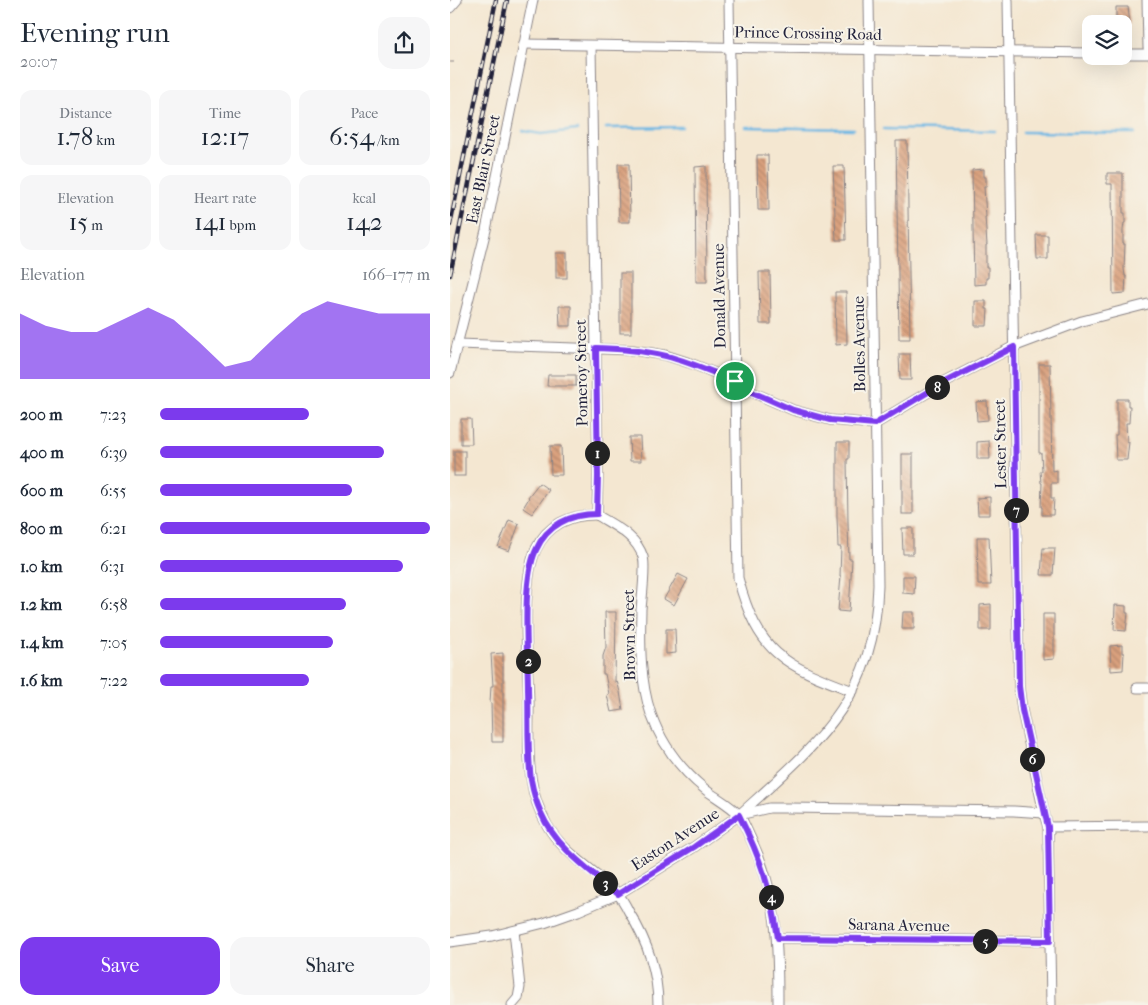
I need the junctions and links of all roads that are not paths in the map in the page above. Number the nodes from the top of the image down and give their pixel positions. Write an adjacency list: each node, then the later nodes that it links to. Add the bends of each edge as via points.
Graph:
1 (457, 0): 7 (street)
2 (533, 0): 8 (street, East Blair Street)
3 (729, 0): 10 (street, Donald Avenue)
4 (869, 0): 12 (street, Bolles Avenue)
5 (1008, 0): 13 (street, Lester Street)
6 (1147, 0): 11 (street)
7 (450, 8)
8 (524, 44): 9 (street, Prince Crossing Road); 18 (street, East Blair Street, via 486,230)
9 (591, 46): 10 (street, Prince Crossing Road); 20 (street, Pomeroy Street)
10 (730, 47): 12 (street, Prince Crossing Road); 22 (street, Donald Avenue)
11 (1148, 48)
12 (870, 50): 13 (street, Prince Crossing Road); 23 (street, Bolles Avenue)
13 (1009, 52): 14 (street, Prince Crossing Road); 19 (street, Lester Street)
14 (1082, 54)
15 (1132, 54): 16 (street)
16 (1148, 54)
17 (1148, 304): 19 (street, via 1082,321)
18 (458, 344): 20 (street); 21 (street, East Blair Street)
19 (1014, 347): 23 (street, via 945,382); 28 (street, Lester Street, via 1019,686)
20 (596, 348): 22 (street, via 633,350 690,362); 24 (street, Pomeroy Street)
21 (450, 373)
22 (735, 383): 23 (street, via 793,410 830,420); 25 (street, Donald Avenue, via 738,578 745,602 758,630 774,651 815,677)
23 (875, 424): 25 (street, Bolles Avenue, via 877,605 870,649)
24 (597, 514): 29 (street, Brown Street, via 629,536 644,557 642,665 655,725 687,774); 32 (street, via 568,518 547,531 532,560 527,604 530,765 535,797 553,834 566,851)
25 (855, 688): 29 (street, Bolles Avenue, via 818,740)
26 (1137, 688): 27 (street)
27 (1148, 688)
28 (1044, 813): 29 (street, Easton Avenue, via 769,808); 31 (street, Lester Street)
29 (739, 815): 32 (street, Easton Avenue); 34 (street, Brown Street, via 767,879)
30 (1148, 826): 31 (street)
31 (1048, 827): 35 (street, Lester Street)
32 (618, 894): 33 (street, Easton Avenue, via 578,911); 38 (street, via 646,944 655,975)
33 (514, 931): 36 (street, Easton Avenue); 37 (street, via 520,987 518,998)
34 (778, 938): 35 (street, Sarana Avenue); 39 (street, Brown Street)
35 (1050, 941): 40 (street, Lester Street)
36 (450, 942)
37 (512, 1005)
38 (658, 1005)
39 (778, 1005)
40 (1051, 1005)

